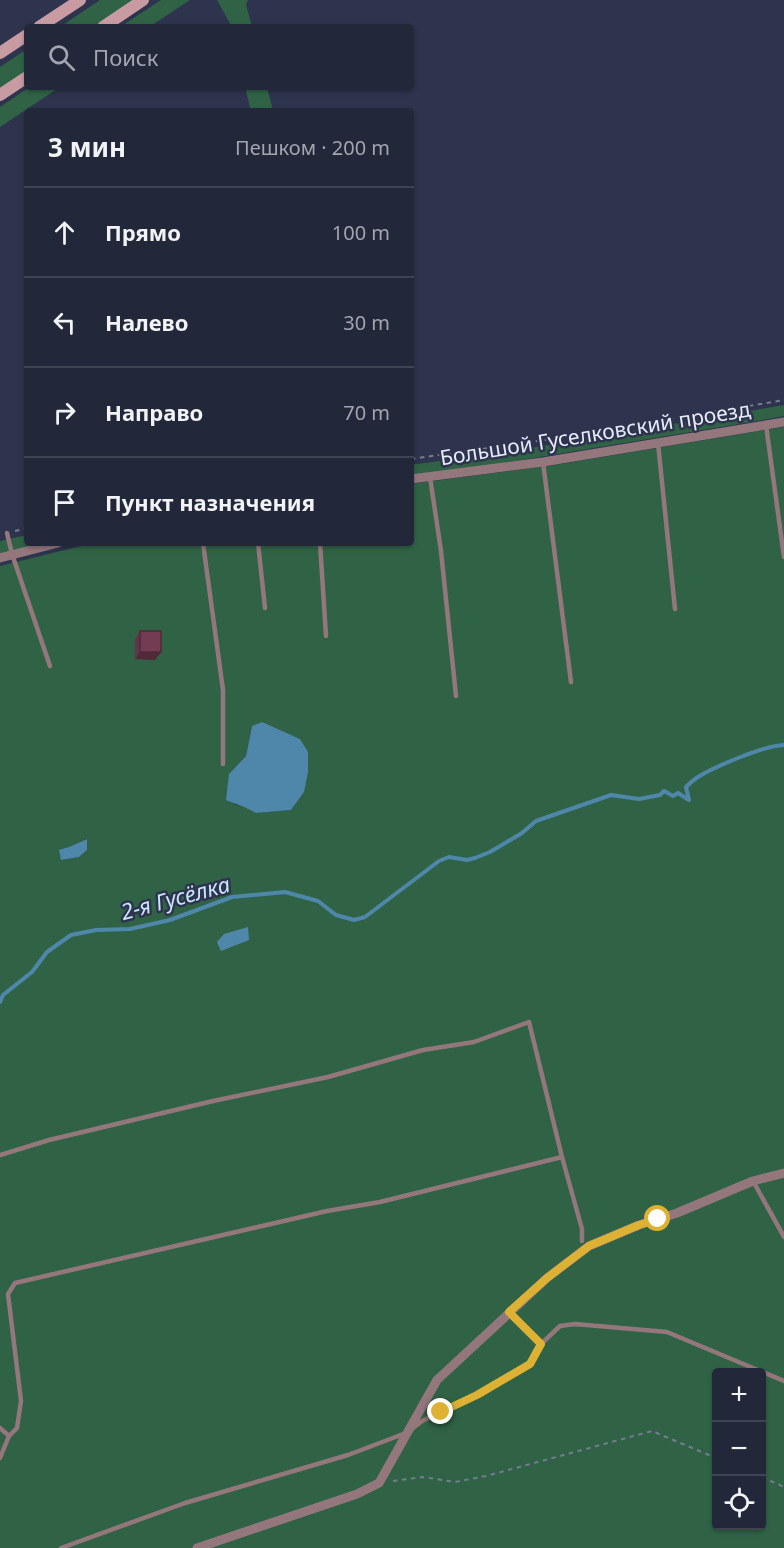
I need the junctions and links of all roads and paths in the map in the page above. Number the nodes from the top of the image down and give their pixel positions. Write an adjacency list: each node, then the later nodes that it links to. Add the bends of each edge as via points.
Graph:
1 (81, 0): 3 (main road)
2 (143, 0): 4 (main road)
3 (44, 24)
4 (107, 24)
5 (24, 37): 6 (main road)
6 (0, 52)
7 (24, 79): 8 (main road)
8 (0, 95)
9 (784, 400): 13 (path, via 545,441)
10 (784, 422): 11 (street, Большой Гуселковский проезд)
11 (766, 425): 12 (street, Большой Гуселковский проезд); 23 (lane)
12 (658, 443): 14 (street, Большой Гуселковский проезд); 26 (lane)
13 (414, 459)
14 (543, 462): 15 (street, Большой Гуселковский проезд); 29 (lane)
15 (430, 477): 16 (street, Большой Гуселковский проезд); 30 (lane)
16 (414, 479)
17 (7, 533): 22 (lane)
18 (45, 546): 22 (street)
19 (203, 546): 31 (lane, via 223,690)
20 (258, 546): 25 (lane)
21 (320, 546): 27 (lane)
22 (12, 554): 24 (street); 28 (lane)
23 (784, 557)
24 (0, 558)
25 (265, 608)
26 (675, 609)
27 (326, 636)
28 (50, 666)
29 (571, 682)
30 (456, 696)
31 (223, 764)
32 (0, 1155): 33 (lane, via 49,1140 328,1077 423,1050 474,1042 529,1022)
33 (562, 1157): 37 (lane, via 582,1228); 43 (lane, via 15,1283 8,1294 21,1401 17,1428)
34 (784, 1173): 35 (street)
35 (753, 1181): 36 (lane); 38 (street, via 589,1246)
36 (784, 1237)
37 (582, 1241)
38 (509, 1312): 39 (lane); 42 (street, via 437,1380)
39 (541, 1344): 40 (lane, via 560,1326 575,1324 667,1332); 42 (lane, via 530,1364)
40 (784, 1381)
41 (0, 1428): 43 (lane)
42 (406, 1433): 47 (street); 49 (lane, via 348,1455 185,1503)
43 (9, 1436): 45 (lane)
44 (712, 1456): 47 (path, via 652,1431 455,1482 423,1477)
45 (0, 1458)
46 (766, 1479): 48 (path)
47 (379, 1483): 50 (street)
48 (784, 1487)
49 (61, 1548)
50 (197, 1548)

